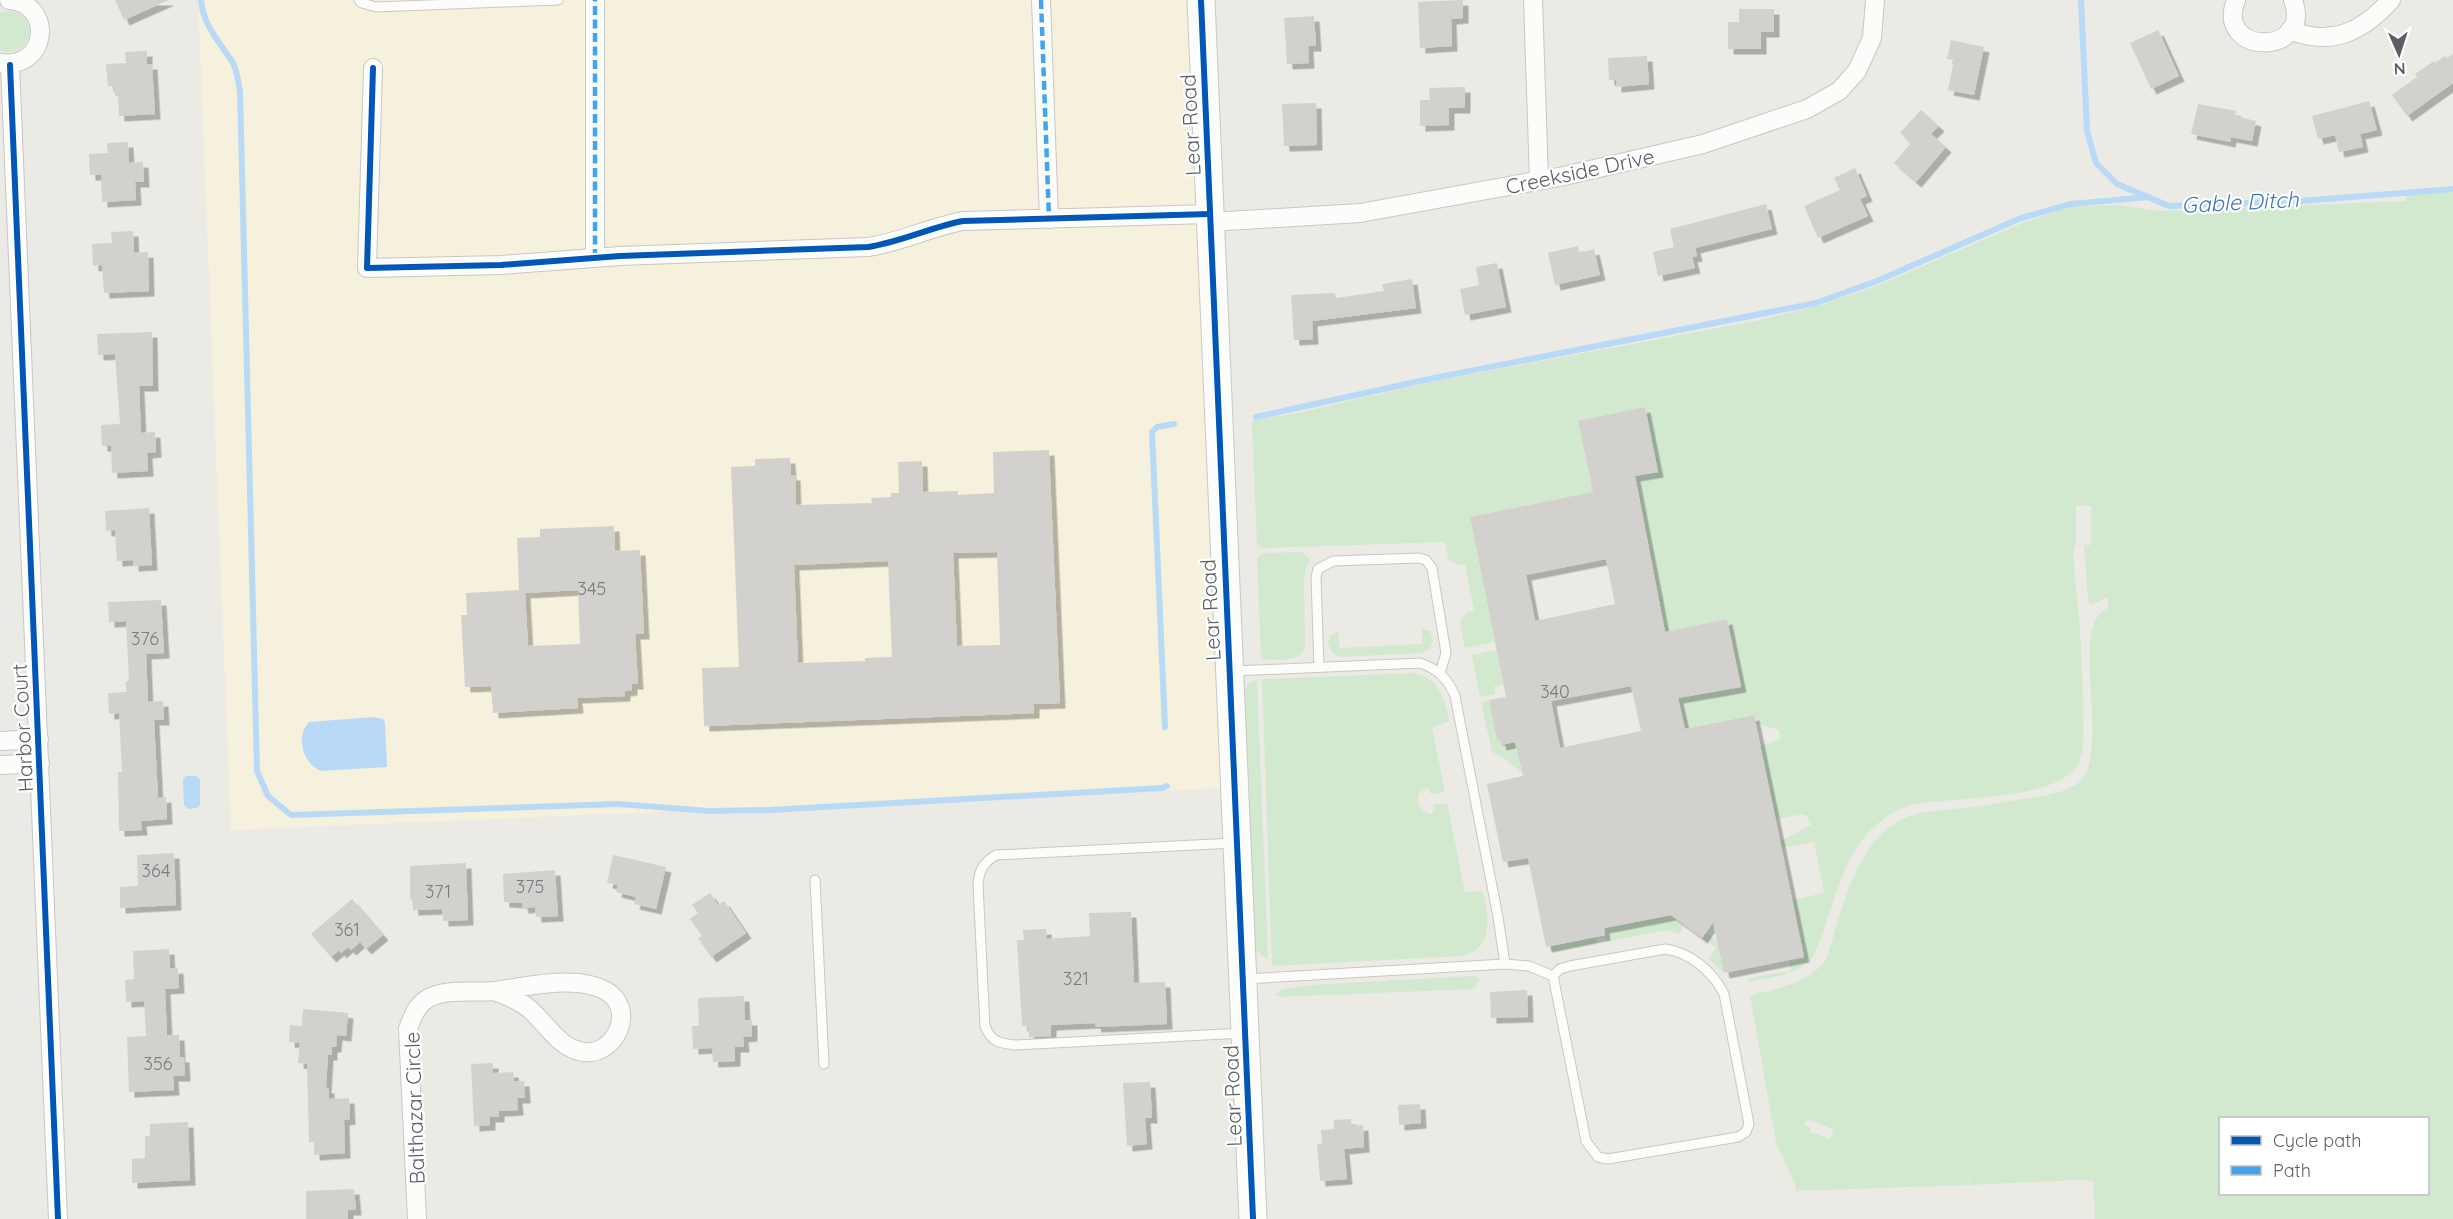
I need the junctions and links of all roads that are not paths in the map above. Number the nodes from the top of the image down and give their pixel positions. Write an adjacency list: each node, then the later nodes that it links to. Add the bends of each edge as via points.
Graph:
1 (7, 0): 12 (street, Harbor Court); 15 (street, Harbor Court, via 21,3 33,12 40,35 28,58)
2 (359, 0): 13 (lane, via 376,7)
3 (558, 0): 13 (lane)
4 (595, 0): 20 (street)
5 (1041, 0): 19 (street)
6 (1201, 0): 18 (street, Lear Road)
7 (1533, 0): 17 (street)
8 (1875, 0): 17 (street, Creekside Drive, via 1872,38 1866,55 1857,71 1825,101 1703,144)
9 (2236, 0): 14 (street, via 2234,20 2248,39 2271,43)
10 (2292, 0): 14 (street, via 2295,15)
11 (2391, 0): 14 (street, via 2349,33 2327,39)
12 (0, 1)
13 (494, 2)
14 (2290, 30)
15 (5, 64): 24 (street, Harbor Court)
16 (373, 68): 20 (street, Creekside Drive, via 368,268)
17 (1539, 180): 18 (street, Creekside Drive, via 1360,213)
18 (1210, 218): 19 (street, Creekside Drive); 22 (street, Lear Road)
19 (1049, 219): 20 (street, Creekside Drive, via 963,221 868,247)
20 (595, 258)
21 (1319, 667): 22 (lane); 23 (lane, via 1420,663); 23 (lane, via 1318,569 1333,561 1419,558 1432,568 1446,653)
22 (1229, 671): 28 (street, Lear Road)
23 (1440, 673): 30 (lane, via 1455,696)
24 (39, 739): 25 (street); 26 (street, Harbor Court)
25 (0, 741)
26 (40, 763): 27 (street); 36 (street, Harbor Court)
27 (0, 765)
28 (1237, 843): 32 (street, Lear Road); 34 (lane, via 996,855 985,862 979,873 980,926 985,1026 989,1036 999,1043)
29 (815, 880): 35 (lane)
30 (1504, 964): 31 (lane, via 1529,966); 32 (lane)
31 (1553, 976): 31 (lane, via 1586,1141 1598,1157 1608,1160 1738,1137 1746,1132 1749,1124 1724,994 1707,970 1677,950 1665,949 1570,966)
32 (1243, 979): 34 (street, Lear Road)
33 (494, 991): 33 (street, Balthazar Circle, via 527,1008 567,1046 582,1052 597,1051 612,1043 619,1033 620,1007 614,996 604,990 568,983 521,985); 37 (street, Balthazar Circle, via 443,994 427,999 415,1011 408,1029)
34 (1246, 1033): 38 (street, Lear Road)
35 (824, 1064)
36 (58, 1219)
37 (417, 1219)
38 (1253, 1219)

